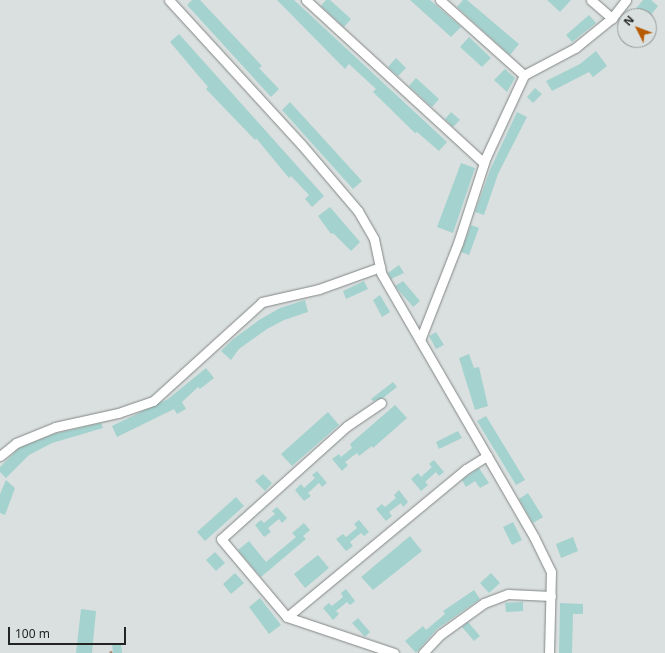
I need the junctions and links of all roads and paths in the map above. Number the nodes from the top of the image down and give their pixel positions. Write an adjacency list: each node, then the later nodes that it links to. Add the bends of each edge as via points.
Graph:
1 (169, 0): 9 (street, via 301,144 358,211 374,239)
2 (306, 0): 8 (street)
3 (440, 0): 7 (street)
4 (591, 0): 6 (street)
5 (626, 0): 6 (street)
6 (612, 18): 7 (street, via 575,48)
7 (524, 75): 8 (street)
8 (484, 163): 10 (street, via 458,243)
9 (380, 267): 10 (street); 12 (street, via 319,289 262,302 153,401 55,427 16,443)
10 (420, 340): 13 (street)
11 (381, 404): 15 (street, via 347,426 221,539)
12 (0, 456)
13 (487, 456): 14 (street, via 534,537 551,572); 15 (street, via 466,469)
14 (551, 596): 17 (street, via 508,594 484,603 441,634); 18 (street)
15 (287, 617): 16 (street)
16 (394, 653)
17 (423, 653)
18 (549, 653)

